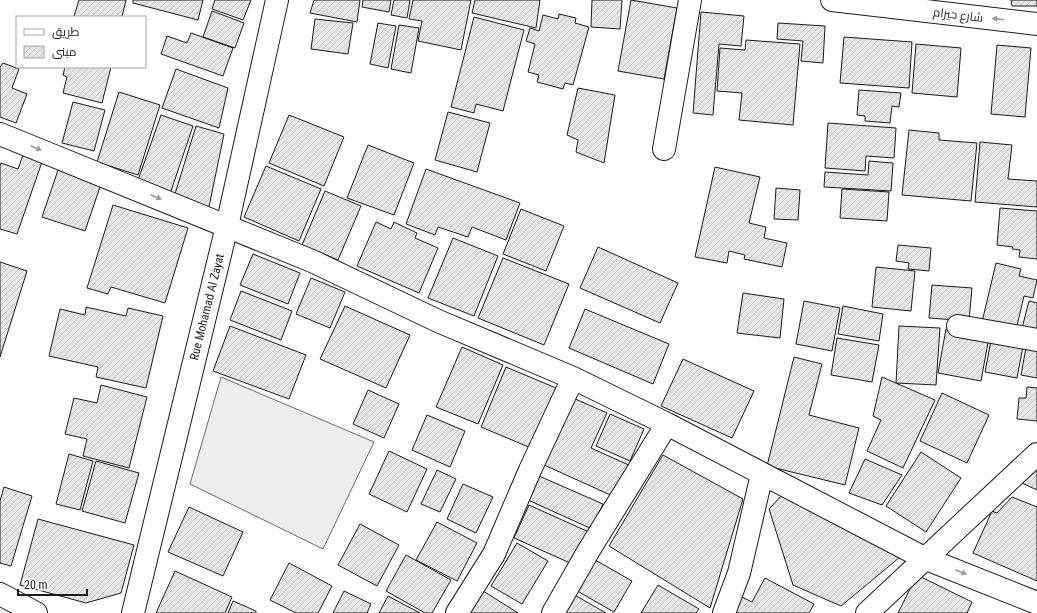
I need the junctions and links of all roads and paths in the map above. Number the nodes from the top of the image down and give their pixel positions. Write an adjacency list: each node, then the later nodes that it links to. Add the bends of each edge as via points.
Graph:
1 (277, 0): 7 (street, Rue Mohamad Al Zayat)
2 (690, 0): 6 (street)
3 (832, 0): 4 (street, شارع حيرام, one-way to 3)
4 (1037, 24)
5 (0, 134): 7 (street, one-way to 7)
6 (664, 150)
7 (227, 226): 10 (street, via 312,261 438,321); 18 (street, Rue Mohamad Al Zayat)
8 (958, 326): 9 (street)
9 (1037, 340)
10 (573, 378): 11 (street); 19 (street, via 494,554)
11 (667, 424): 13 (street); 20 (street)
12 (1037, 454): 14 (street)
13 (762, 474): 14 (street); 21 (street, via 739,573)
14 (924, 558): 16 (street, one-way to 16); 22 (street)
15 (0, 594): 17 (street)
16 (1037, 603)
17 (36, 613)
18 (133, 613)
19 (457, 613)
20 (553, 613)
21 (724, 613)
22 (867, 613)

